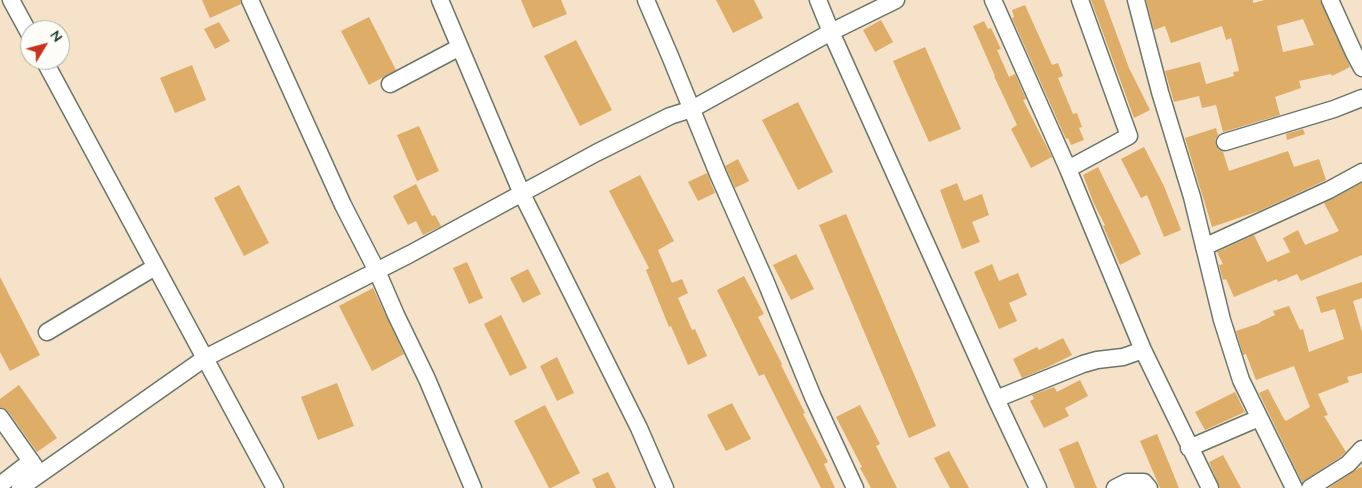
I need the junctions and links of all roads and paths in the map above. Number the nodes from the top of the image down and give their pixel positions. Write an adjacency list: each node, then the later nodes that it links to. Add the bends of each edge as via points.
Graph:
1 (11, 0): 11 (street)
2 (250, 0): 25 (street, via 343,205)
3 (440, 0): 13 (street)
4 (646, 0): 18 (street)
5 (818, 0): 12 (street)
6 (896, 0): 12 (street)
7 (993, 0): 20 (street)
8 (1080, 0): 20 (street, via 1129,136)
9 (1136, 0): 23 (street)
10 (1330, 0): 14 (street)
11 (22, 20)
12 (831, 32): 18 (street); 29 (street)
13 (460, 47): 16 (street); 22 (street)
14 (1362, 68)
15 (49, 70): 24 (street)
16 (390, 84)
17 (1362, 98): 19 (street)
18 (692, 109): 22 (street, via 596,153); 40 (street, via 813,397)
19 (1226, 142)
20 (1068, 169): 27 (street)
21 (1362, 172): 23 (street)
22 (522, 194): 25 (street); 39 (street, via 635,419)
23 (1204, 247): 31 (street, via 1238,372)
24 (156, 267): 26 (street); 28 (street)
25 (377, 271): 28 (street); 38 (street)
26 (47, 332)
27 (1142, 350): 29 (street, via 1084,364); 32 (street)
28 (205, 358): 34 (street); 37 (street)
29 (996, 400): 41 (street)
30 (0, 417): 34 (street)
31 (1259, 418): 32 (street); 45 (street)
32 (1190, 448): 44 (street)
33 (1362, 449): 46 (street, via 1348,464)
34 (36, 467): 35 (street); 36 (street)
35 (0, 485)
36 (20, 488)
37 (275, 488)
38 (473, 488)
39 (665, 488)
40 (855, 488)
41 (1038, 488)
42 (1115, 488): 43 (street, via 1127,482 1144,482)
43 (1149, 488)
44 (1210, 488)
45 (1294, 488)
46 (1310, 488)

